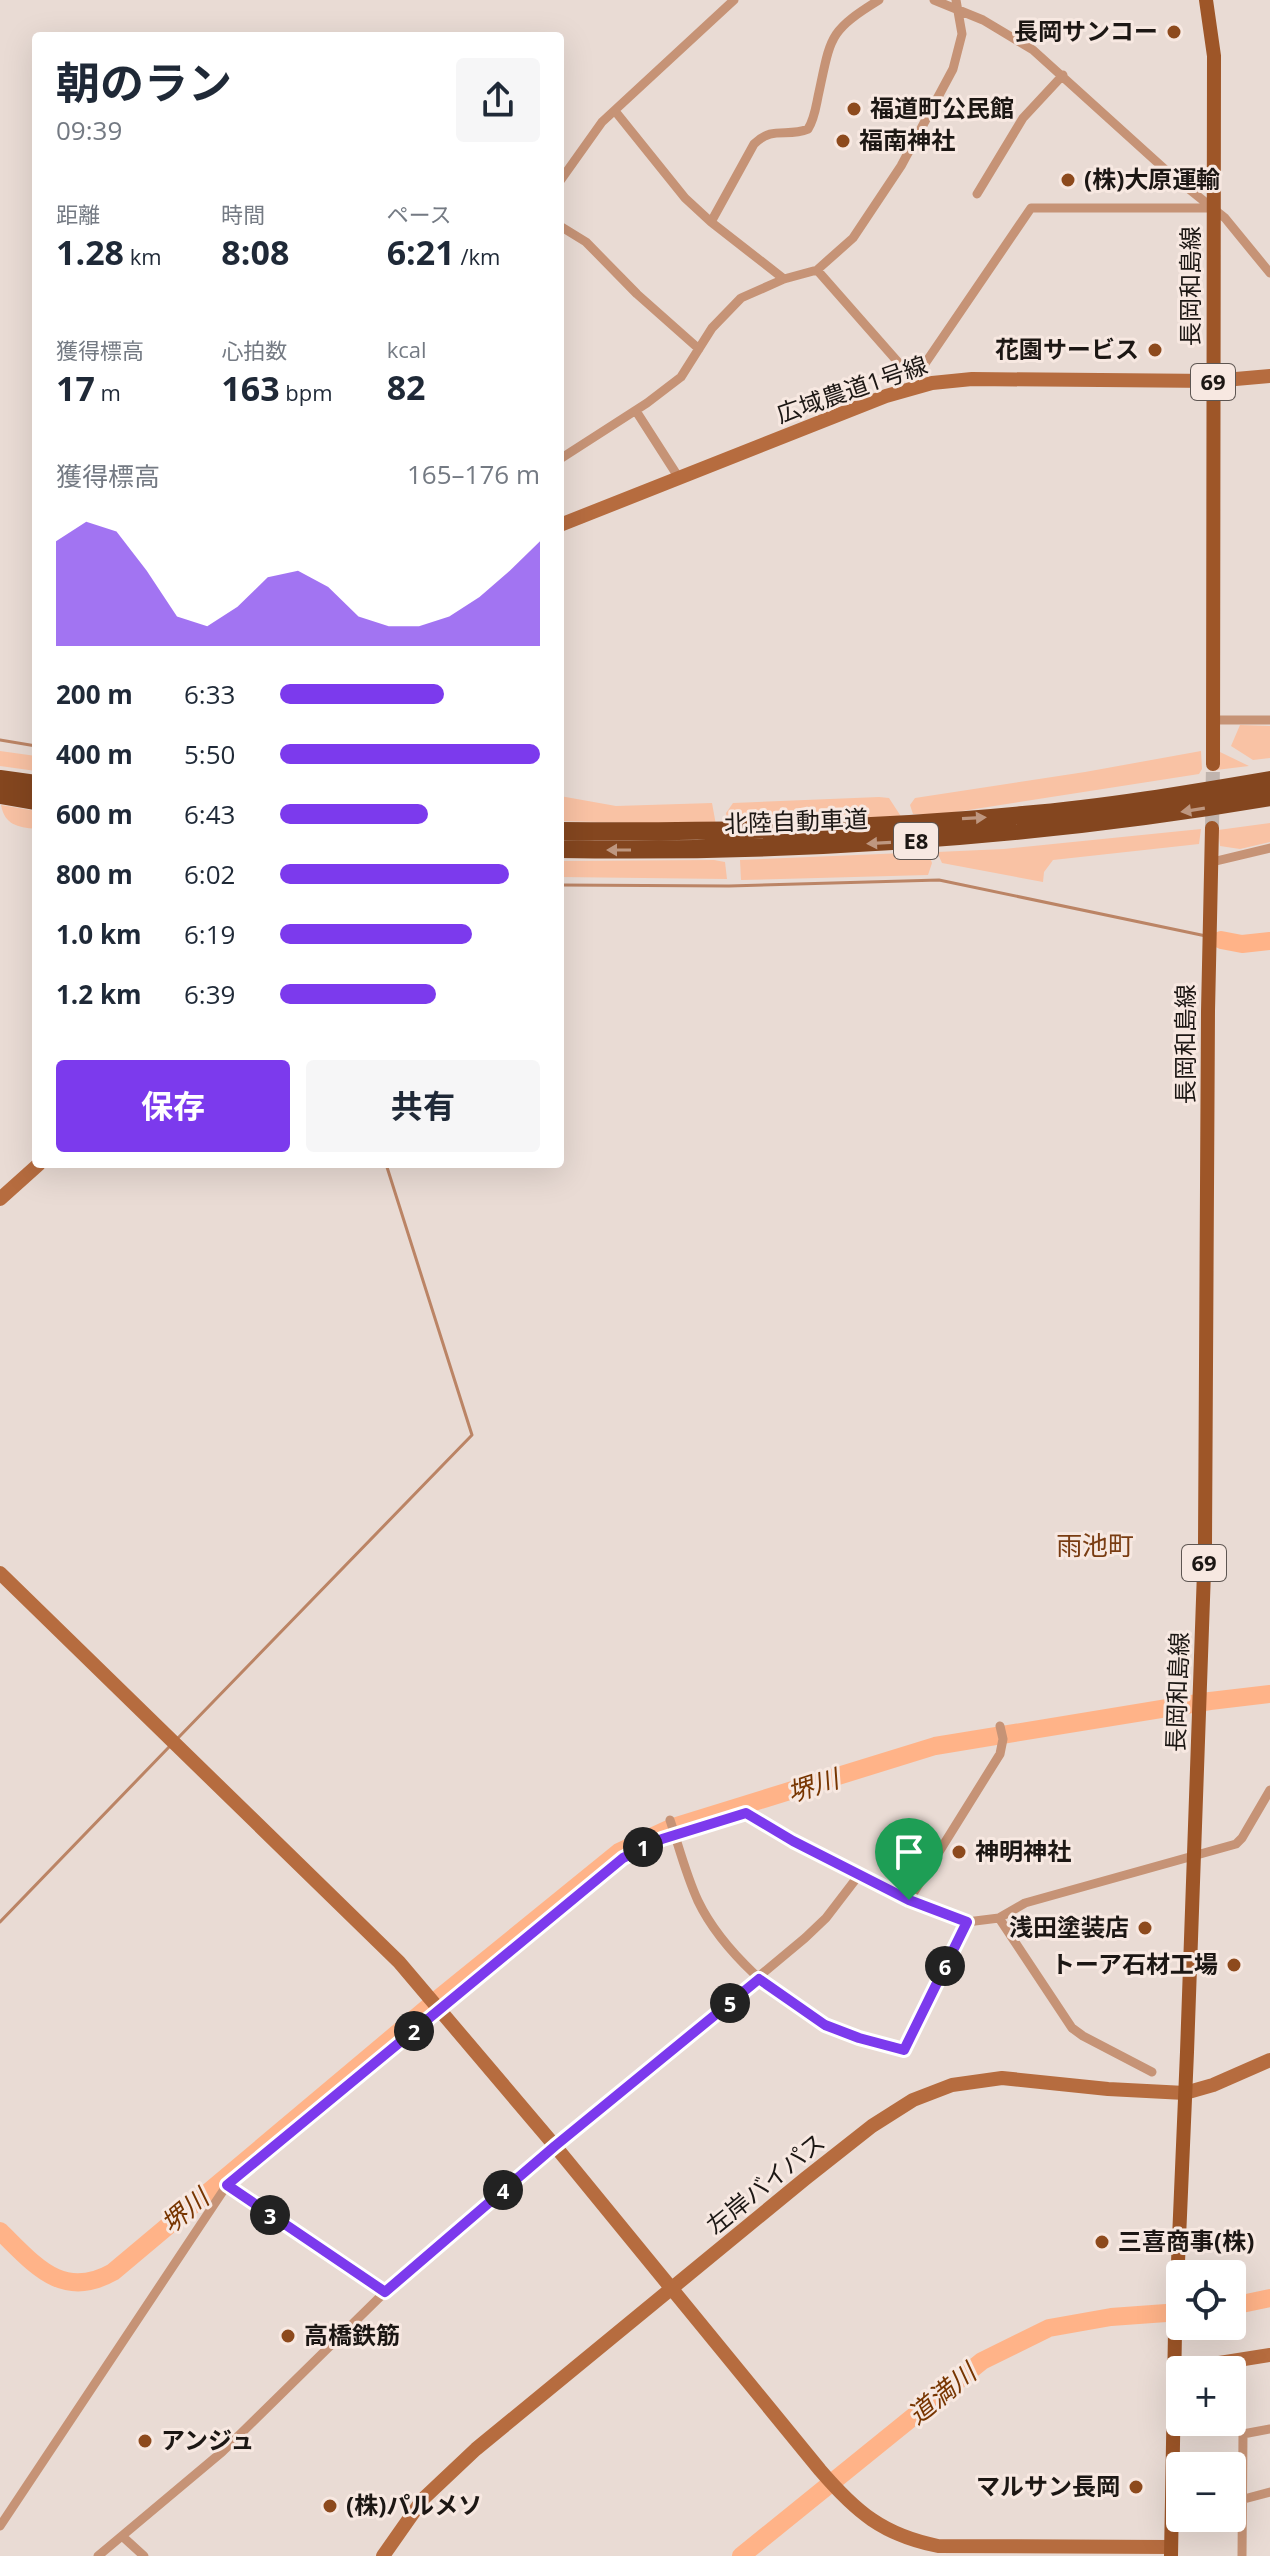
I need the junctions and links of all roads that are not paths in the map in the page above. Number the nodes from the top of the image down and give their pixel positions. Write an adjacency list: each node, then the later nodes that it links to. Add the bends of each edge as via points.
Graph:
1 (734, 0): 7 (street)
2 (879, 0): 11 (street, via 837,31 808,129 768,132 760,138)
3 (934, 0): 5 (street)
4 (1206, 0): 10 (main road, 長岡和島線 / 69, via 1214,56)
5 (958, 5): 6 (street, via 1033,50); 13 (street, via 958,55 901,166 860,230)
6 (1063, 75): 9 (street, via 1023,118); 10 (street)
7 (615, 111): 8 (street); 11 (street, via 668,180)
8 (564, 175)
9 (977, 194)
10 (1213, 208): 14 (street); 18 (main road, 長岡和島線 / 69); 19 (street, via 1031,208 922,368)
11 (711, 222): 15 (street)
12 (564, 228): 16 (street, via 586,242)
13 (817, 270): 15 (street); 19 (street)
14 (1270, 273)
15 (784, 279): 16 (street, via 741,298)
16 (699, 349): 20 (street, via 681,377)
17 (1270, 376): 18 (street, 広域農道1号線)
18 (1213, 381): 19 (street, 広域農道1号線, via 972,379); 24 (main road, 長岡和島線 / 69)
19 (919, 386): 22 (street, 広域農道1号線)
20 (636, 411): 21 (street); 22 (street)
21 (564, 456)
22 (679, 478): 23 (street, 広域農道1号線)
23 (564, 523)
24 (1212, 720): 25 (street); 26 (main road, 長岡和島線 / 69)
25 (1270, 720)
26 (1213, 764)
27 (0, 779): 29 (highway)
28 (1270, 780): 34 (highway, 北陸自動車道 / E8, one-way to 28, via 816,828 1022,816)
29 (32, 783)
30 (0, 795): 32 (highway)
31 (1270, 797): 36 (highway, 北陸自動車道 / E8, one-way to 36, via 1144,818 926,841 715,850)
32 (32, 800)
33 (1212, 828): 37 (main road, 長岡和島線 / 69)
34 (564, 831)
35 (1270, 848): 37 (street)
36 (564, 849)
37 (1212, 862): 45 (main road, 長岡和島線 / 69, via 1207,1431)
38 (35, 1168): 39 (street)
39 (0, 1199)
40 (0, 1573): 51 (street, via 399,1962)
41 (1000, 1726): 47 (street, via 1000,1754)
42 (1270, 1790): 45 (street, via 1236,1844)
43 (670, 1820): 44 (street)
44 (675, 1836): 46 (street, via 746,1813); 50 (street, via 710,1921); 51 (street, via 623,1858)
45 (1193, 1854): 48 (street, via 1025,1903); 54 (main road, 長岡和島線 / 69)
46 (859, 1875): 47 (street); 50 (street, via 826,1918)
47 (909, 1900): 49 (street)
48 (999, 1918): 49 (street); 53 (street, via 1072,2028)
49 (967, 1922): 50 (street, via 904,2050 825,2025)
50 (759, 1979): 55 (street)
51 (439, 2011): 55 (street); 56 (street)
52 (1270, 2060): 54 (street, 左岸バイパス)
53 (1152, 2072)
54 (1185, 2093): 57 (street, 左岸バイパス, via 1002,2078 937,2089 872,2126); 60 (main road, 長岡和島線 / 69)
55 (555, 2146): 57 (street); 58 (street)
56 (227, 2185): 58 (street); 66 (street)
57 (672, 2289): 69 (street, via 840,2493 886,2530 938,2546); 72 (street, 左岸バイパス, via 467,2457 423,2499)
58 (385, 2292): 68 (street, via 241,2435)
59 (1270, 2355): 61 (street)
60 (1176, 2356)
61 (1246, 2359)
62 (1270, 2429): 63 (street, via 1243,2434)
63 (1243, 2452)
64 (1270, 2492): 65 (street)
65 (1246, 2498)
66 (0, 2526)
67 (1243, 2532): 73 (street)
68 (122, 2536): 70 (street); 71 (street)
69 (1171, 2551)
70 (98, 2556)
71 (144, 2556)
72 (383, 2556)
73 (1242, 2556)

